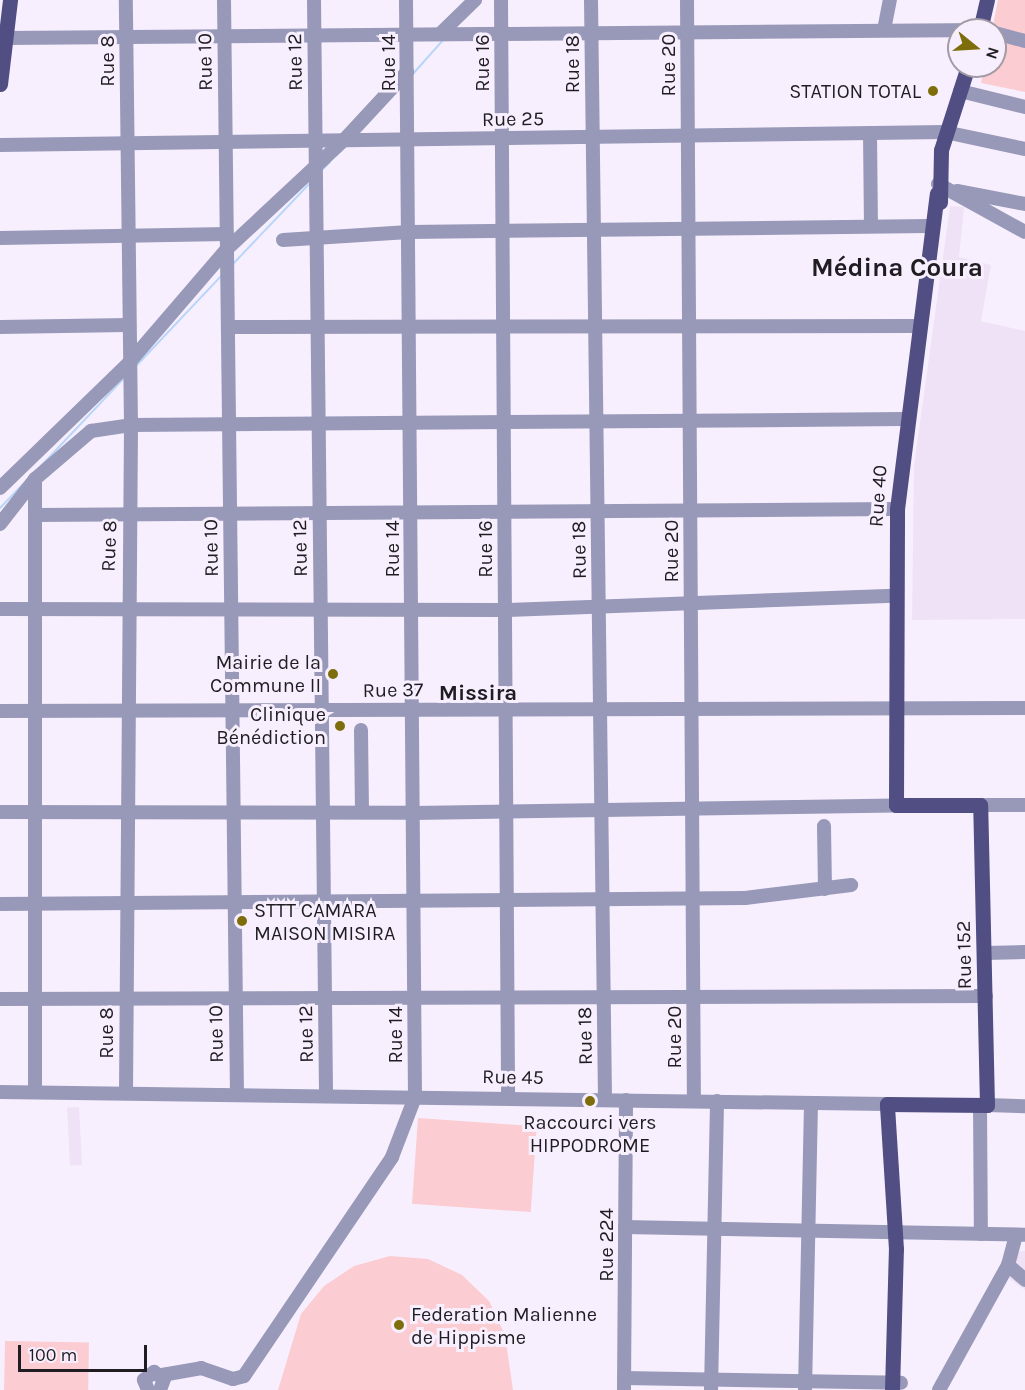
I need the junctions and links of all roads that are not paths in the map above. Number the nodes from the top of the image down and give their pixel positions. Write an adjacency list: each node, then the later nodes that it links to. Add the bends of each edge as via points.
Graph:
1 (10, 0): 24 (main road)
2 (126, 0): 23 (street, Rue 8)
3 (224, 0): 21 (street, Rue 10)
4 (314, 0): 20 (street, Rue 12)
5 (406, 0): 17 (street, Rue 14)
6 (475, 0): 18 (street)
7 (501, 0): 19 (street, Rue 16)
8 (591, 0): 16 (street, Rue 18)
9 (687, 0): 15 (street, Rue 20)
10 (890, 0): 13 (street)
11 (987, 0): 12 (main road)
12 (983, 18)
13 (884, 30): 14 (street); 15 (street)
14 (947, 30)
15 (688, 32): 16 (street); 34 (street, Rue 20)
16 (591, 33): 19 (street); 33 (street, Rue 18)
17 (407, 34): 18 (street); 20 (street); 26 (street, Rue 14)
18 (440, 34): 19 (street)
19 (501, 34): 36 (street, Rue 16)
20 (314, 35): 21 (street); 38 (street, Rue 12)
21 (224, 36): 23 (street); 39 (street, Rue 10)
22 (1007, 36): 25 (street)
23 (126, 37): 24 (street); 41 (street, Rue 8)
24 (6, 38): 28 (main road)
25 (1025, 41)
26 (407, 72): 35 (street, Rue 14); 37 (street)
27 (964, 78): 29 (main road, Rue 40)
28 (0, 84)
29 (960, 91): 30 (street); 31 (main road, Rue 40)
30 (1025, 107)
31 (945, 132): 32 (street, Rue 25); 42 (street, Rue 25); 44 (main road, Rue 40)
32 (870, 133): 34 (street, Rue 25); 46 (street)
33 (591, 136): 34 (street, Rue 25); 36 (street, Rue 25); 49 (street, Rue 18)
34 (688, 136): 48 (street, Rue 20)
35 (407, 139): 36 (street, Rue 25); 37 (street, Rue 25); 51 (street, Rue 14)
36 (502, 139): 50 (street, Rue 16)
37 (344, 140): 38 (street, Rue 25); 43 (street)
38 (315, 141): 39 (street, Rue 25); 43 (street, Rue 12)
39 (226, 142): 41 (street, Rue 25); 53 (street, Rue 10)
40 (0, 145): 41 (street, Rue 25)
41 (126, 145): 54 (street, Rue 8)
42 (1025, 148)
43 (316, 168): 56 (street, Rue 12); 58 (street)
44 (942, 190): 45 (street); 47 (main road, Rue 40); 52 (street); 104 (main road, Rue 40, via 904,508)
45 (1025, 204)
46 (871, 226): 47 (street); 48 (street)
47 (929, 226): 60 (main road, Rue 40)
48 (689, 229): 49 (street); 66 (street, Rue 20)
49 (593, 230): 50 (street); 65 (street, Rue 18)
50 (502, 231): 51 (street); 64 (street, Rue 16)
51 (409, 232): 56 (street); 63 (street, Rue 14)
52 (1025, 232)
53 (227, 234): 54 (street); 58 (street, Rue 10)
54 (126, 235): 55 (street); 59 (street, Rue 8)
55 (0, 238)
56 (316, 238): 57 (street); 67 (street, Rue 12)
57 (283, 240)
58 (227, 249): 62 (street, Rue 10); 68 (street)
59 (128, 325): 61 (street); 68 (street, Rue 8)
60 (917, 326): 66 (street); 69 (main road, Rue 40)
61 (0, 327)
62 (228, 327): 67 (street); 76 (street, Rue 10)
63 (410, 327): 64 (street); 67 (street); 72 (street, Rue 14)
64 (503, 327): 65 (street); 73 (street, Rue 16)
65 (595, 327): 66 (street); 71 (street, Rue 18)
66 (690, 327): 70 (street, Rue 20)
67 (317, 329): 74 (street, Rue 12)
68 (128, 363): 75 (street, Rue 8); 78 (street)
69 (905, 419): 70 (street); 79 (main road, Rue 40)
70 (690, 421): 71 (street); 80 (street, Rue 20)
71 (597, 422): 73 (street); 81 (street, Rue 18)
72 (410, 423): 73 (street); 74 (street); 82 (street, Rue 14)
73 (504, 423): 83 (street, Rue 16)
74 (318, 424): 76 (street); 85 (street, Rue 12)
75 (131, 425): 76 (street); 77 (street, via 91,431); 87 (street, Rue 8)
76 (229, 425): 84 (street, Rue 10)
77 (35, 479): 86 (street); 88 (street)
78 (0, 488)
79 (897, 509): 80 (street); 89 (main road, Rue 40)
80 (691, 511): 81 (street); 90 (street, Rue 20)
81 (598, 512): 83 (street); 96 (street, Rue 18)
82 (411, 513): 83 (street); 85 (street); 97 (street, Rue 14)
83 (504, 513): 98 (street, Rue 16)
84 (230, 514): 85 (street); 87 (street); 91 (street, Rue 10)
85 (320, 514): 92 (street, Rue 12)
86 (36, 515): 87 (street); 94 (street)
87 (130, 515): 95 (street, Rue 8)
88 (0, 524)
89 (894, 596): 90 (street); 104 (main road, Rue 40)
90 (691, 606): 96 (street); 99 (street, Rue 20)
91 (231, 608): 92 (street); 95 (street); 107 (street, Rue 10)
92 (321, 608): 97 (street); 108 (street, Rue 12)
93 (0, 609): 94 (street)
94 (38, 609): 95 (street); 106 (street)
95 (126, 609): 109 (street, Rue 8)
96 (599, 609): 98 (street); 100 (street, Rue 18)
97 (412, 610): 98 (street); 103 (street, Rue 14)
98 (505, 610): 101 (street, Rue 16)
99 (692, 706): 100 (street, Rue 37); 104 (street, Rue 37); 114 (street, Rue 20)
100 (600, 707): 101 (street, Rue 37); 117 (street, Rue 18)
101 (505, 708): 103 (street, Rue 37); 119 (street, Rue 16)
102 (1025, 708): 104 (street, Rue 37)
103 (412, 709): 108 (street, Rue 37); 123 (street, Rue 14)
104 (899, 709): 111 (main road, Rue 40)
105 (0, 711): 106 (street, Rue 37)
106 (37, 711): 109 (street, Rue 37); 122 (street)
107 (232, 711): 108 (street, Rue 37); 109 (street, Rue 37); 115 (street, Rue 10)
108 (322, 711): 116 (street, Rue 12)
109 (126, 712): 118 (street, Rue 8)
110 (361, 730): 120 (street)
111 (900, 805): 112 (main road); 114 (street)
112 (980, 805): 113 (street); 137 (main road, Rue 152)
113 (1025, 805)
114 (693, 806): 117 (street); 127 (street, Rue 20)
115 (233, 809): 116 (street); 118 (street); 131 (street, Rue 10)
116 (323, 809): 120 (street); 132 (street, Rue 12)
117 (602, 809): 119 (street); 128 (street, Rue 18)
118 (126, 810): 122 (street); 133 (street, Rue 8)
119 (506, 810): 123 (street); 130 (street, Rue 16)
120 (362, 811): 123 (street)
121 (0, 812): 122 (street)
122 (37, 812): 135 (street)
123 (413, 813): 129 (street, Rue 14)
124 (824, 826): 126 (street)
125 (851, 885): 126 (street)
126 (825, 889): 127 (street)
127 (693, 899): 128 (street); 141 (street, Rue 20)
128 (603, 900): 130 (street); 140 (street, Rue 18)
129 (414, 901): 130 (street); 132 (street); 144 (street, Rue 14)
130 (507, 901): 139 (street, Rue 16)
131 (234, 902): 132 (street); 133 (street); 142 (street, Rue 10)
132 (324, 902): 143 (street, Rue 12)
133 (126, 903): 135 (street); 147 (street, Rue 8)
134 (0, 904): 135 (street)
135 (36, 904): 146 (street)
136 (1025, 952): 137 (street)
137 (985, 953): 138 (main road, Rue 152)
138 (986, 996): 141 (street); 161 (main road, Rue 152)
139 (507, 997): 140 (street); 144 (street); 154 (street, Rue 16)
140 (604, 997): 141 (street); 155 (street, Rue 18)
141 (694, 997): 157 (street, Rue 20)
142 (235, 998): 143 (street); 147 (street); 151 (street, Rue 10)
143 (325, 998): 144 (street); 152 (street, Rue 12)
144 (414, 998): 153 (street, Rue 14)
145 (0, 999): 146 (street)
146 (35, 999): 147 (street); 149 (street)
147 (126, 999): 150 (street, Rue 8)
148 (0, 1092): 149 (street, Rue 45)
149 (34, 1092): 150 (street, Rue 45)
150 (126, 1093): 151 (street, Rue 45)
151 (237, 1095): 152 (street, Rue 45)
152 (326, 1096): 153 (street, Rue 45)
153 (415, 1097): 154 (street, Rue 45); 175 (street, via 392,1157 244,1376 232,1379 201,1368 162,1375)
154 (508, 1098): 155 (street, Rue 45)
155 (605, 1099): 156 (street, Rue 45)
156 (626, 1100): 157 (street, Rue 45); 163 (street, Rue 224)
157 (694, 1101): 158 (street, Rue 45)
158 (717, 1101): 159 (street, Rue 45); 164 (street)
159 (811, 1103): 160 (street, Rue 45); 165 (street)
160 (892, 1104): 161 (main road, Rue 45); 166 (main road)
161 (984, 1105): 162 (street, Rue 45); 167 (street)
162 (1025, 1106)
163 (625, 1227): 164 (street); 171 (street, Rue 224)
164 (715, 1229): 165 (street); 172 (street)
165 (808, 1230): 166 (street); 173 (street)
166 (898, 1232): 167 (street); 174 (main road)
167 (981, 1234): 168 (street)
168 (1020, 1235): 169 (street)
169 (1008, 1265): 170 (street); 176 (street)
170 (1025, 1280)
171 (624, 1384): 172 (street)
172 (711, 1385): 173 (street)
173 (805, 1385): 174 (street)
174 (897, 1386)
175 (150, 1390)
176 (939, 1390)

